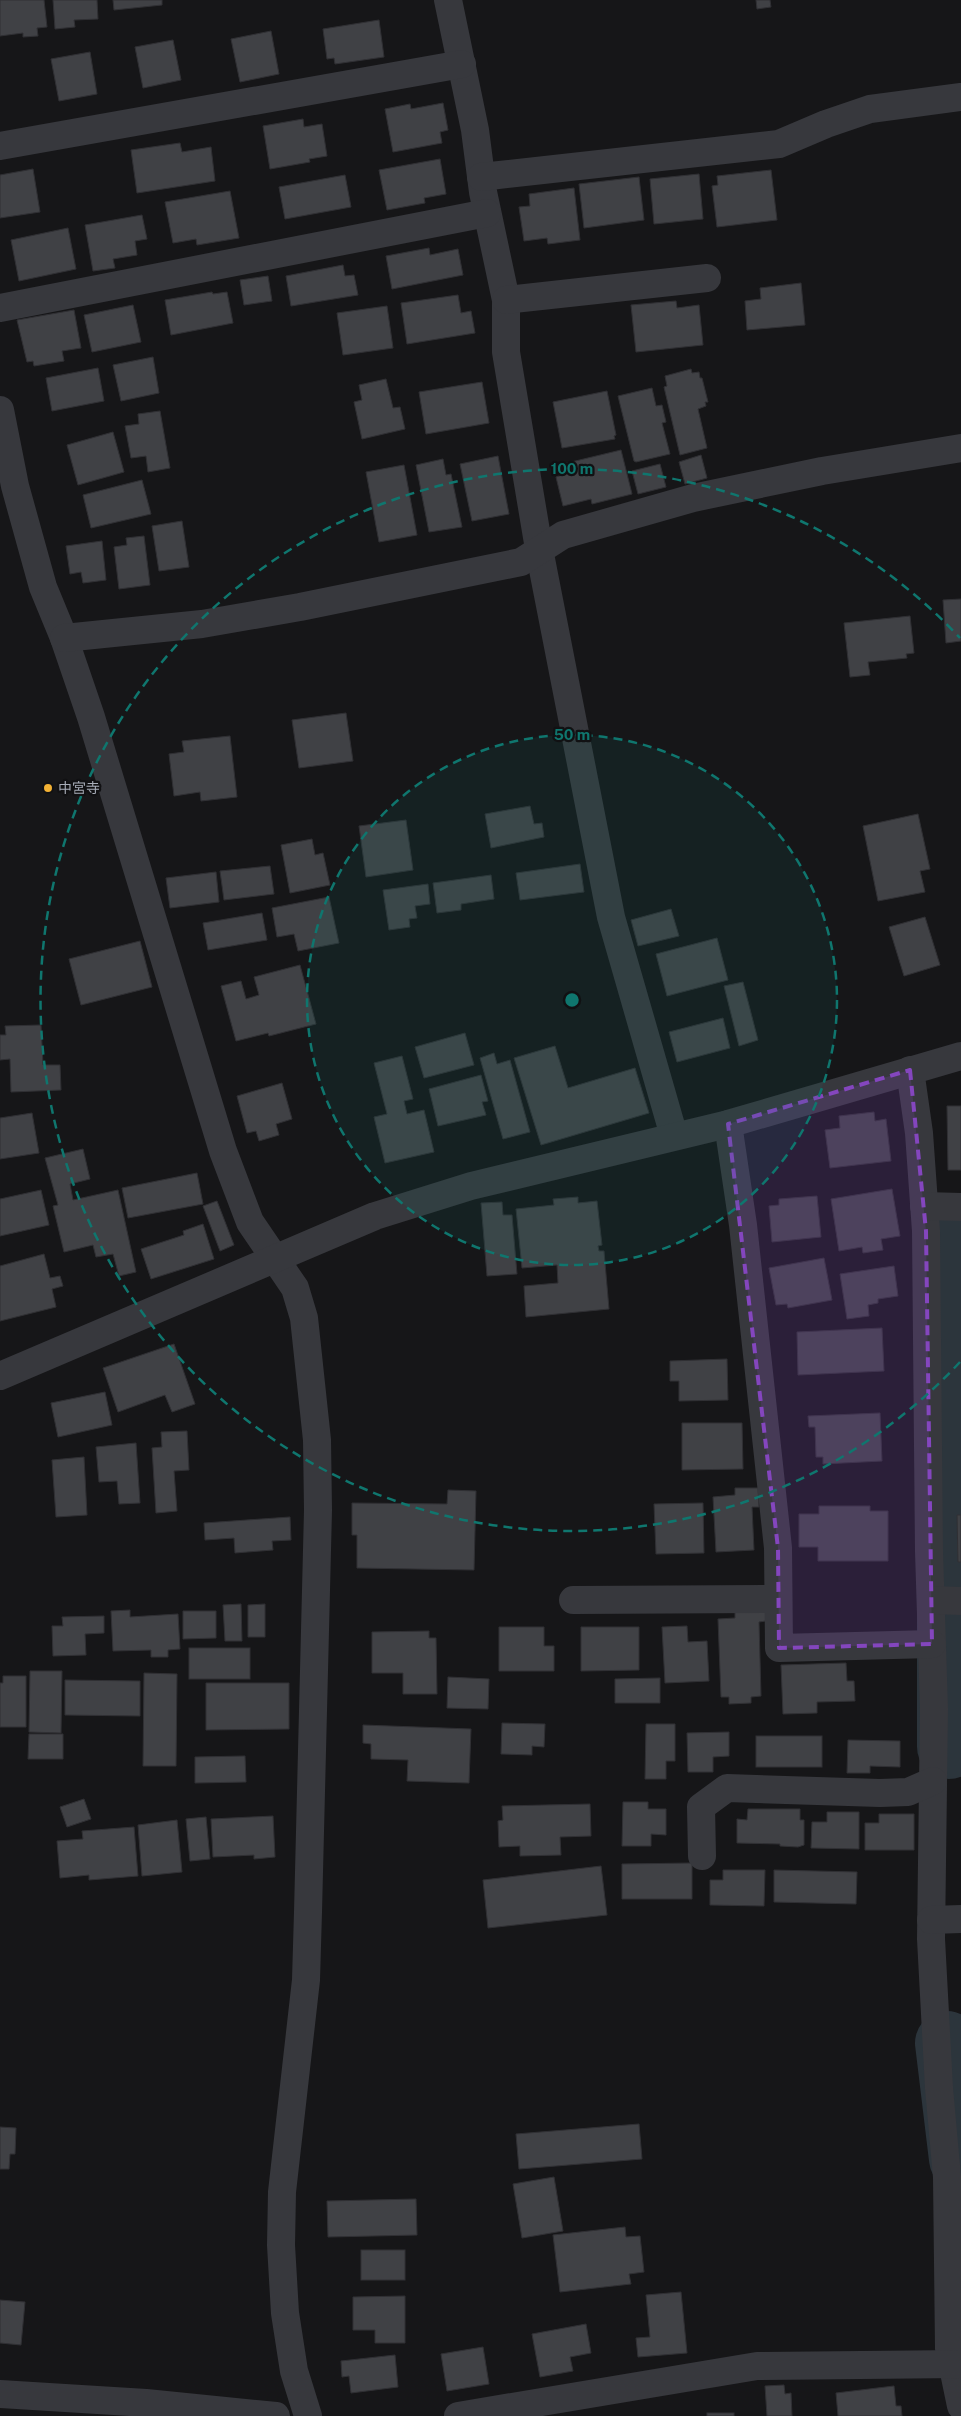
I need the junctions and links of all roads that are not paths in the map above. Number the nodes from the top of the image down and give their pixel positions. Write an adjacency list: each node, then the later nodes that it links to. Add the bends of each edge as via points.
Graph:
1 (448, 0): 2 (street)
2 (462, 64): 4 (street); 5 (street)
3 (961, 97): 5 (street, via 870,109 779,144)
4 (0, 146)
5 (481, 178): 6 (street)
6 (487, 213): 8 (street); 9 (street)
7 (708, 278): 8 (street)
8 (506, 300): 12 (street, via 506,352)
9 (0, 308)
10 (0, 410): 13 (street, via 15,486 43,587)
11 (961, 448): 12 (street, via 822,471 693,498 563,535)
12 (539, 549): 13 (street, via 521,562 300,607 202,624); 17 (street, via 611,917)
13 (64, 638): 20 (street, via 223,1151 250,1222)
14 (961, 1056): 15 (street)
15 (910, 1070): 16 (street); 18 (street)
16 (728, 1124): 17 (street); 22 (street, via 776,1538)
17 (674, 1136): 20 (street, via 471,1186 375,1216)
18 (924, 1206): 19 (street); 24 (street)
19 (961, 1207)
20 (275, 1258): 21 (street); 38 (street, via 295,1288 304,1318 317,1440 306,1980 282,2192 281,2245 284,2313 294,2371)
21 (0, 1376)
22 (778, 1599): 23 (street); 26 (street, via 778,1648)
23 (573, 1600)
24 (931, 1600): 25 (street); 26 (street)
25 (961, 1601)
26 (932, 1644): 27 (street)
27 (933, 1781): 28 (street, via 908,1792 880,1793 727,1788 701,1807); 30 (street)
28 (702, 1856)
29 (961, 1919): 30 (street)
30 (931, 1920): 31 (street, via 935,2019)
31 (952, 2136): 32 (street, via 947,2177 949,2348)
32 (957, 2364): 35 (street, via 757,2366); 36 (street)
33 (0, 2394): 34 (street)
34 (41, 2406): 37 (street, via 146,2403)
35 (577, 2406): 39 (street)
36 (961, 2406)
37 (276, 2416)
38 (308, 2416)
39 (458, 2416)

